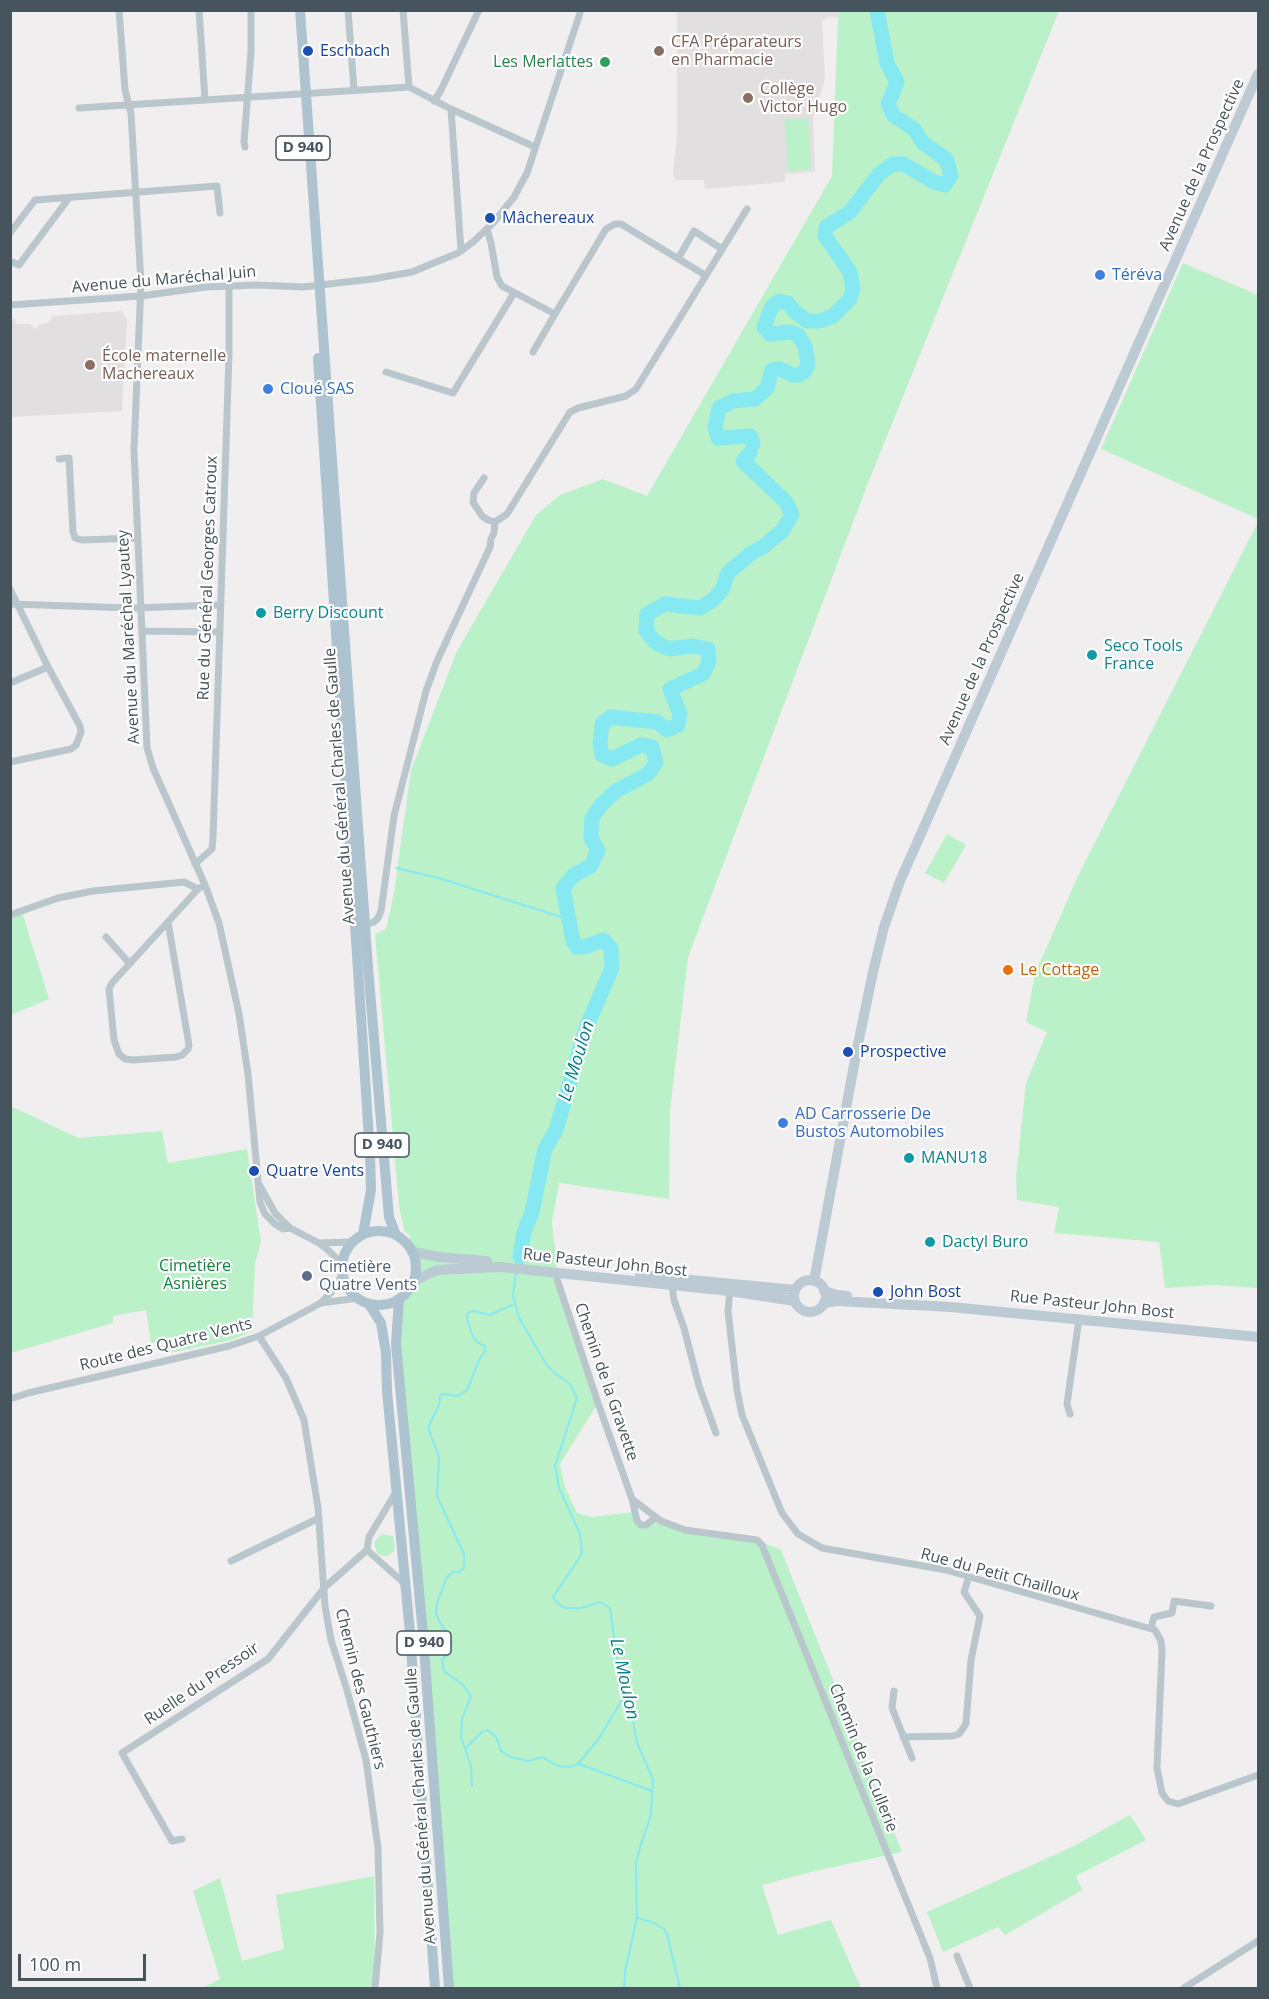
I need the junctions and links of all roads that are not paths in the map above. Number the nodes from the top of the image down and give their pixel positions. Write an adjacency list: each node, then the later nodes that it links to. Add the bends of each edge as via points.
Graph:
1 (119, 10): 17 (street, Avenue du Maréchal Lyautey)
2 (199, 10): 15 (street)
3 (251, 10): 14 (street)
4 (294, 10): 13 (main road, Avenue du Général Charles de Gaulle / D 940)
5 (300, 10): 13 (main road, Avenue du Général Charles de Gaulle / D 940)
6 (348, 10): 12 (street)
7 (403, 10): 11 (street)
8 (479, 10): 16 (street)
9 (581, 10): 21 (street, Avenue du Maréchal Juin)
10 (1258, 74): 73 (main road, Avenue de la Prospective, via 900,881 884,927 856,1049)
11 (409, 87): 12 (street); 16 (street)
12 (354, 90): 13 (street)
13 (303, 94): 14 (street); 33 (main road, Avenue du Général Charles de Gaulle / D 940)
14 (247, 97): 15 (street); 20 (street)
15 (205, 100): 17 (street)
16 (434, 100): 19 (street)
17 (129, 105): 18 (street); 22 (street, Avenue du Maréchal Lyautey)
18 (79, 108)
19 (451, 110): 21 (street); 29 (street)
20 (245, 147)
21 (535, 147): 26 (street, Avenue du Maréchal Juin, via 514,197)
22 (135, 193): 23 (street); 25 (street, via 217,186); 36 (street, Avenue du Maréchal Lyautey)
23 (69, 198): 27 (street, via 34,200); 31 (street, via 19,265)
24 (747, 209): 28 (street)
25 (220, 213)
26 (487, 229): 29 (street, Avenue du Maréchal Juin); 35 (street, via 499,282)
27 (10, 233)
28 (722, 249): 30 (street, via 694,231); 32 (street)
29 (461, 251): 33 (street, Avenue du Maréchal Juin, via 404,274)
30 (679, 257): 32 (street); 38 (street, via 621,224 610,225)
31 (10, 261)
32 (705, 275): 43 (street, via 636,389 626,396 570,412 507,514)
33 (316, 284): 34 (street, Avenue du Maréchal Juin); 58 (main road, Avenue du Général Charles de Gaulle / D 940)
34 (229, 286): 36 (street, Avenue du Maréchal Juin); 47 (street, Rue du Général Georges Catroux)
35 (514, 293): 38 (street); 40 (street, via 453,393)
36 (141, 296): 37 (street, Avenue du Maréchal Juin); 44 (street, Avenue du Maréchal Lyautey, via 134,450)
37 (10, 305)
38 (555, 314): 39 (street)
39 (533, 352)
40 (386, 372)
41 (59, 459): 44 (street, via 69,458 75,538)
42 (484, 478): 43 (street, via 473,502 482,516)
43 (495, 522): 58 (street, via 490,547 426,691 393,816 381,911 378,918)
44 (138, 538): 48 (street, Avenue du Maréchal Lyautey)
45 (10, 589): 46 (street)
46 (14, 604): 48 (street); 51 (street)
47 (220, 605): 48 (street); 50 (street, Rue du Général Georges Catroux)
48 (140, 607): 49 (street, Avenue du Maréchal Lyautey)
49 (142, 631): 50 (street); 54 (street, Avenue du Maréchal Lyautey, via 147,748)
50 (220, 632): 54 (street, Rue du Général Georges Catroux, via 212,849)
51 (48, 667): 52 (street); 53 (street, via 80,726 80,738 65,752)
52 (10, 683)
53 (10, 762)
54 (195, 864): 55 (street, Avenue du Maréchal Lyautey)
55 (201, 887): 56 (street, via 184,882 93,891); 57 (street); 61 (street, Avenue du Maréchal Lyautey, via 219,923 240,1014)
56 (10, 915)
57 (168, 922): 60 (street); 60 (street, via 189,1045 182,1055 133,1060 119,1054 109,989)
58 (361, 927): 63 (main road, Avenue du Général Charles de Gaulle / D 940, via 371,1179); 64 (main road, Avenue du Général Charles de Gaulle / D 940, via 389,1217)
59 (106, 937): 60 (street)
60 (130, 964)
61 (260, 1186): 62 (street, Avenue du Maréchal Lyautey, via 275,1213); 62 (street, Avenue du Maréchal Lyautey, via 258,1194 268,1221 275,1219)
62 (290, 1228): 66 (street, Avenue du Maréchal Lyautey)
63 (363, 1234): 64 (main road, via 380,1231); 65 (main road)
64 (396, 1235): 67 (main road, Avenue du Général Charles de Gaulle)
65 (352, 1242): 66 (street, Avenue du Maréchal Lyautey); 70 (main road)
66 (320, 1243): 70 (street, Avenue du Maréchal Lyautey)
67 (413, 1252): 68 (main road, Rue Pasteur John Bost); 72 (main road)
68 (501, 1265): 69 (main road, Rue Pasteur John Bost); 72 (main road, Rue Pasteur John Bost, via 437,1270)
69 (529, 1267): 71 (main road, Rue Pasteur John Bost); 75 (main road, Rue Pasteur John Bost)
70 (342, 1269): 78 (main road, via 345,1284); 80 (street, via 334,1289)
71 (557, 1273): 74 (main road, Rue Pasteur John Bost); 91 (street, Chemin de la Gravette)
72 (414, 1281): 79 (main road)
73 (814, 1281): 76 (main road); 77 (main road, via 801,1283)
74 (672, 1286): 75 (main road, Rue Pasteur John Bost); 89 (street)
75 (730, 1288): 77 (main road, Rue Pasteur John Bost); 97 (street, Rue du Petit Chailloux, via 728,1311 742,1415 790,1526 822,1548)
76 (824, 1291): 81 (main road); 83 (main road, Rue Pasteur John Bost)
77 (795, 1295): 81 (main road, via 806,1311 816,1310)
78 (358, 1298): 80 (street); 82 (main road)
79 (399, 1299): 82 (main road); 111 (main road, Avenue du Général Charles de Gaulle / D 940, via 396,1344 423,1634)
80 (321, 1303): 85 (street, Route des Quatre Vents)
81 (824, 1303): 83 (main road, Rue Pasteur John Bost)
82 (369, 1304): 90 (main road, Avenue du Général Charles de Gaulle / D 940, via 381,1323 386,1353)
83 (921, 1305): 84 (main road, Rue Pasteur John Bost)
84 (1078, 1319): 86 (main road, Rue Pasteur John Bost); 88 (street, via 1067,1404)
85 (260, 1336): 87 (street, Route des Quatre Vents); 92 (street, Chemin des Gauthiers, via 286,1378 304,1420)
86 (1258, 1337)
87 (10, 1400)
88 (1070, 1414)
89 (716, 1433)
90 (396, 1492): 95 (street, via 369,1537); 98 (main road, Avenue du Général Charles de Gaulle / D 940)
91 (632, 1499): 93 (street, Chemin de la Gravette); 93 (street, Chemin de la Gravette, via 641,1526)
92 (319, 1518): 96 (street); 99 (street, Chemin des Gauthiers)
93 (655, 1518): 94 (street, Chemin de la Gravette, via 685,1530)
94 (757, 1540): 112 (street, Chemin de la Cullerie, via 930,1958)
95 (367, 1550): 98 (street); 99 (street, Ruelle du Pressoir)
96 (231, 1560)
97 (969, 1576): 101 (street, Rue du Petit Chailloux); 103 (street, via 964,1592 980,1621 971,1660 966,1724 953,1736)
98 (405, 1584): 110 (main road, Avenue du Général Charles de Gaulle / D 940)
99 (325, 1587): 106 (street, Ruelle du Pressoir, via 268,1659 122,1754 172,1842); 109 (street, Chemin des Gauthiers, via 331,1640 366,1760 378,1848 380,1933)
100 (1211, 1606): 101 (street, via 1174,1601 1172,1613 1154,1617)
101 (1150, 1628): 105 (street, via 1161,1641 1157,1768 1162,1793 1168,1801 1178,1804)
102 (894, 1690): 103 (street, via 892,1707)
103 (903, 1737): 104 (street)
104 (912, 1758)
105 (1258, 1775)
106 (183, 1839)
107 (1258, 1941): 114 (street)
108 (957, 1956): 113 (street)
109 (375, 1989)
110 (435, 1989)
111 (449, 1989)
112 (937, 1989)
113 (970, 1989)
114 (1184, 1989)

